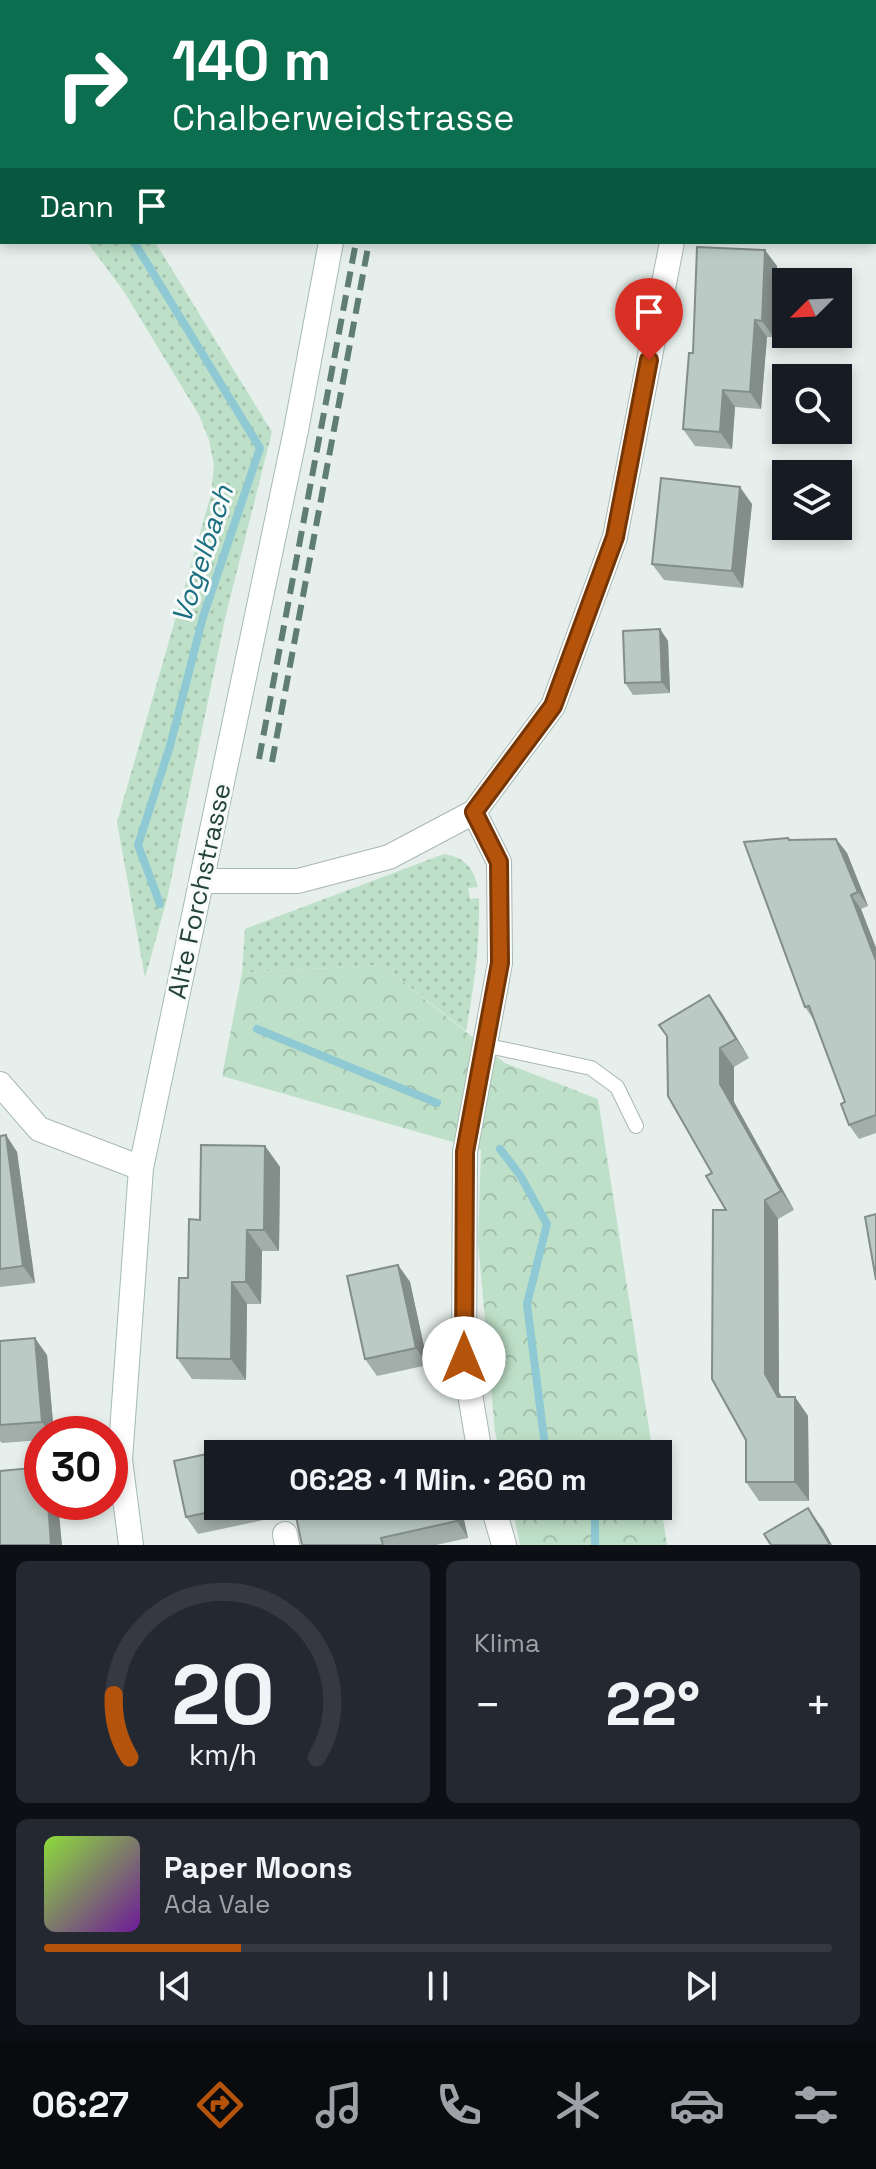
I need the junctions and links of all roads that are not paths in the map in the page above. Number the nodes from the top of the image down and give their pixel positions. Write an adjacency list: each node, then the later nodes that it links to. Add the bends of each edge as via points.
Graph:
1 (331, 244): 4 (street, Alte Forchstrasse)
2 (672, 244): 3 (street, via 615,537 553,706)
3 (474, 812): 4 (street, via 389,857 298,881); 5 (street, via 499,862 500,963)
4 (202, 881): 8 (street, Alte Forchstrasse)
5 (484, 1045): 7 (lane, via 591,1068 617,1087); 9 (street, via 465,1152 464,1358)
6 (0, 1084): 8 (street, via 39,1129)
7 (636, 1126)
8 (141, 1168): 11 (street, Alte Forchstrasse, via 120,1460)
9 (478, 1440)
10 (497, 1520): 12 (street)
11 (131, 1545)
12 (504, 1545)

